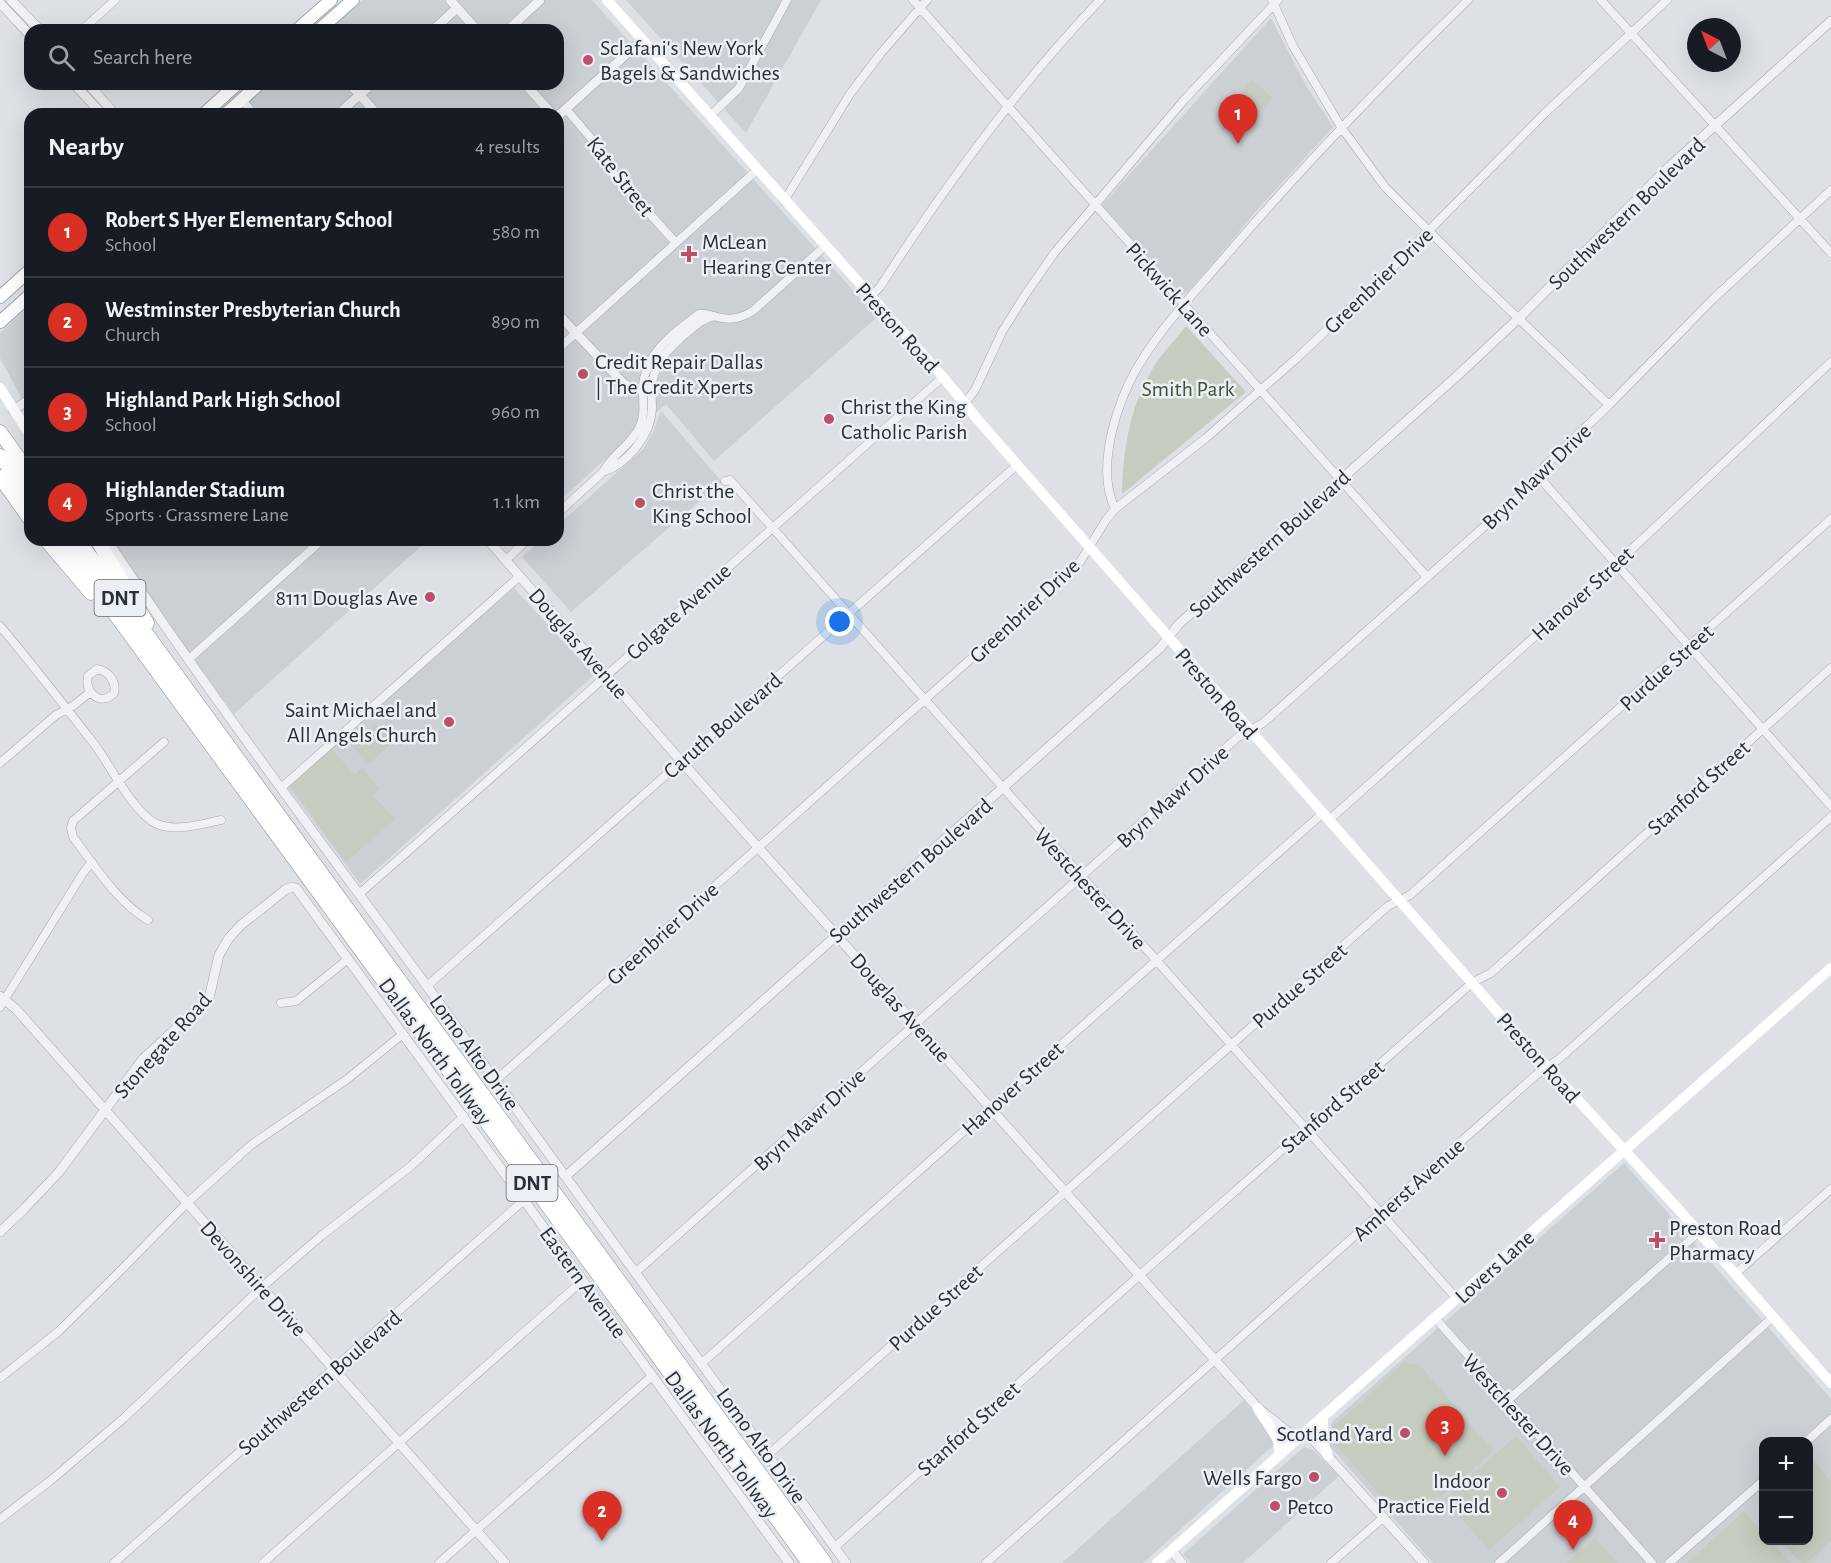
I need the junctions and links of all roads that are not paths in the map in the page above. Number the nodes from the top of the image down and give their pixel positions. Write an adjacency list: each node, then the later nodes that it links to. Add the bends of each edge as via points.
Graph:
1 (115, 0): 21 (street)
2 (332, 0): 22 (main road); 23 (main road)
3 (353, 0): 24 (main road)
4 (450, 0): 17 (street)
5 (540, 0): 27 (street)
6 (607, 0): 30 (main road, Preston Road)
7 (787, 0): 51 (street, via 739,88)
8 (913, 0): 18 (street, Pickwick Lane)
9 (927, 0): 18 (street)
10 (1100, 0): 40 (street)
11 (1468, 0): 53 (street)
12 (1600, 0): 29 (street)
13 (1667, 0): 29 (street, Greenbrier Drive)
14 (1274, 2): 53 (street, via 1293,46); 57 (street)
15 (0, 3): 16 (street)
16 (11, 5): 20 (street); 28 (street)
17 (457, 8): 25 (street); 26 (street)
18 (920, 8): 40 (street, Pickwick Lane); 56 (street, via 850,94)
19 (1831, 21): 52 (street, Southwestern Boulevard)
20 (33, 24)
21 (89, 24)
22 (304, 24)
23 (314, 24)
24 (326, 24)
25 (440, 24)
26 (472, 24)
27 (514, 24)
28 (24, 26)
29 (1629, 34): 52 (street); 59 (street, Greenbrier Drive, via 1539,118)
30 (642, 40): 49 (street); 51 (main road, Preston Road)
31 (80, 90): 41 (street)
32 (93, 90): 42 (street)
33 (230, 90): 43 (main road)
34 (253, 90): 39 (main road)
35 (355, 90): 38 (street)
36 (364, 90): 38 (street)
37 (530, 90): 48 (street)
38 (359, 94): 46 (street); 47 (street)
39 (242, 100): 44 (main road); 45 (street)
40 (1008, 106): 57 (street, Pickwick Lane); 65 (street)
41 (96, 108)
42 (110, 108)
43 (211, 108)
44 (233, 108)
45 (249, 108)
46 (344, 108)
47 (372, 108)
48 (547, 108)
49 (564, 110)
50 (564, 114): 60 (street, Kate Street, via 601,150 613,173)
51 (710, 116): 54 (main road, Preston Road)
52 (1715, 126): 58 (street); 68 (street, Southwestern Boulevard)
53 (1341, 128): 59 (street, via 1385,187); 67 (street)
54 (757, 170): 56 (main road, Preston Road); 60 (street)
55 (1831, 190): 58 (street, Bryn Mawr Drive)
56 (784, 201): 61 (main road, Preston Road)
57 (1095, 204): 67 (street, Pickwick Lane); 79 (street, via 1025,295)
58 (1800, 219): 62 (street); 80 (street, Bryn Mawr Drive, via 1713,298)
59 (1429, 231): 68 (street); 77 (street, Greenbrier Drive)
60 (676, 243): 71 (street)
61 (825, 246): 65 (main road, Preston Road); 76 (street, via 754,310 738,319 714,316 676,342 655,362)
62 (1831, 253)
63 (24, 275): 64 (main road)
64 (0, 297)
65 (870, 297): 74 (main road, Preston Road)
66 (24, 300): 70 (main road)
67 (1184, 304): 77 (street, Pickwick Lane); 93 (street, via 1146,354 1121,404 1108,471 1108,489)
68 (1519, 318): 80 (street); 89 (street, Southwestern Boulevard)
69 (564, 321): 71 (street)
70 (0, 322)
71 (575, 333): 72 (street); 76 (street, via 624,384)
72 (564, 343)
73 (1831, 362): 107 (street, Hanover Street)
74 (943, 377): 79 (main road, Preston Road); 96 (street, Colgate Avenue)
75 (0, 388): 81 (main road)
76 (647, 389): 92 (street, via 652,409 636,447)
77 (1261, 391): 89 (street, Pickwick Lane); 93 (street, Greenbrier Drive)
78 (24, 403): 81 (street)
79 (964, 404): 85 (main road, Preston Road)
80 (1609, 405): 87 (street, Bryn Mawr Drive)
81 (13, 410): 82 (main road)
82 (24, 426)
83 (0, 432): 86 (highway)
84 (0, 456): 91 (highway)
85 (1017, 465): 105 (main road, Preston Road); 110 (street, Caruth Boulevard)
86 (24, 466)
87 (1538, 476): 107 (street); 109 (street, Bryn Mawr Drive)
88 (0, 477): 94 (highway)
89 (1340, 480): 109 (street, Pickwick Lane); 113 (street, Southwestern Boulevard)
90 (725, 481): 96 (street, Westchester Drive, via 730,480)
91 (24, 489)
92 (564, 508)
93 (1115, 509): 105 (street, Greenbrier Drive)
94 (24, 511)
95 (1831, 519): 114 (street, Purdue Street)
96 (772, 527): 110 (street, Westchester Drive); 118 (street, Colgate Avenue)
97 (51, 546): 112 (highway)
98 (65, 546): 112 (highway, Dallas North Tollway / DNT)
99 (82, 546): 115 (highway, Dallas North Tollway / DNT)
100 (101, 546): 115 (highway, via 145,619)
101 (111, 546): 116 (street, Lomo Alto Drive)
102 (315, 546): 116 (street)
103 (493, 546): 106 (street, Douglas Avenue)
104 (521, 546): 106 (street)
105 (1089, 547): 113 (main road, Preston Road); 120 (street, Greenbrier Drive, via 1080,562)
106 (506, 560): 108 (street, Douglas Avenue)
107 (1616, 564): 114 (street); 131 (street, Hanover Street)
108 (520, 576): 118 (street, Douglas Avenue); 128 (street)
109 (1427, 577): 123 (street, Bryn Mawr Drive)
110 (848, 614): 120 (street, Westchester Drive); 125 (street, Caruth Boulevard)
111 (0, 626): 121 (street)
112 (132, 637): 203 (highway, Dallas North Tollway / DNT)
113 (1169, 637): 123 (main road, Preston Road); 129 (street, Southwestern Boulevard)
114 (1689, 647): 122 (street); 139 (street, Purdue Street, via 1410,896)
115 (162, 657): 204 (highway, Dallas North Tollway / DNT)
116 (189, 660): 128 (street, Lomo Alto Drive)
117 (1831, 668): 122 (street, Stanford Street)
118 (607, 675): 125 (street, Douglas Avenue); 138 (street, Colgate Avenue)
119 (89, 693): 121 (street)
120 (924, 701): 129 (street, Westchester Drive); 134 (street, Greenbrier Drive)
121 (66, 709): 126 (street); 127 (street)
122 (1763, 729): 130 (street); 145 (street, Stanford Street, via 1491,973)
123 (1250, 731): 131 (main road, Preston Road); 136 (street, Bryn Mawr Drive)
124 (164, 742): 127 (street)
125 (681, 761): 134 (street, Douglas Avenue); 146 (street, Caruth Boulevard)
126 (0, 763)
127 (119, 780): 133 (street, via 135,804 156,823 169,827); 135 (street, via 73,821 73,837)
128 (281, 788): 138 (street, Lomo Alto Drive)
129 (1002, 788): 136 (street, Westchester Drive); 141 (street, Southwestern Boulevard)
130 (1831, 806)
131 (1326, 816): 139 (main road, Preston Road); 143 (street, Hanover Street)
132 (1831, 817): 152 (street, Amherst Avenue)
133 (221, 820)
134 (758, 847): 141 (street, Douglas Avenue); 153 (street, Greenbrier Drive)
135 (92, 862): 140 (street, via 132,911); 147 (street)
136 (1081, 877): 143 (street, Westchester Drive); 149 (street, Bryn Mawr Drive)
137 (292, 887): 142 (street, Eastern Avenue); 155 (street, Stonegate Road, via 229,938 219,955 209,998 143,1059)
138 (359, 894): 146 (street, Lomo Alto Drive)
139 (1400, 900): 145 (main road, Preston Road); 151 (street, Purdue Street, via 1388,906)
140 (148, 920)
141 (837, 935): 149 (street, Douglas Avenue); 159 (street, Southwestern Boulevard)
142 (348, 960): 148 (street, via 296,1001); 150 (street, Eastern Avenue)
143 (1155, 961): 151 (street, Westchester Drive); 154 (street, Hanover Street)
144 (1830, 970): 158 (main road, Lovers Lane)
145 (1473, 982): 152 (main road, Preston Road); 157 (street, Stanford Street)
146 (427, 986): 153 (street, Lomo Alto Drive)
147 (2, 1001): 155 (street, Devonshire Drive, via 16,1009)
148 (281, 1004)
149 (916, 1024): 154 (street, Douglas Avenue); 167 (street, Bryn Mawr Drive)
150 (403, 1034): 156 (street, Eastern Avenue); 163 (street, via 346,1080 250,1145)
151 (1230, 1046): 157 (street, Westchester Drive); 161 (street, Purdue Street)
152 (1547, 1067): 158 (main road, Preston Road); 164 (street, Amherst Avenue)
153 (496, 1080): 159 (street, Lomo Alto Drive)
154 (990, 1108): 161 (street, Douglas Avenue); 176 (street, Hanover Street)
155 (104, 1110): 163 (street, Devonshire Drive); 165 (street, Stonegate Road, via 59,1172)
156 (464, 1116): 162 (street, Eastern Avenue); 171 (street, via 411,1166)
157 (1305, 1130): 164 (street, Westchester Drive); 169 (street, Stanford Street)
158 (1624, 1151): 166 (main road, Preston Road); 172 (main road, Lovers Lane)
159 (566, 1176): 167 (street, Lomo Alto Drive)
160 (1831, 1189): 168 (street)
161 (1065, 1192): 169 (street, Douglas Avenue); 188 (street, Purdue Street)
162 (524, 1200): 170 (street, Eastern Avenue); 177 (street, Southwestern Boulevard)
163 (187, 1203): 171 (street, Devonshire Drive); 179 (street, via 59,1331)
164 (1380, 1214): 172 (street, Westchester Drive); 175 (street, Amherst Avenue)
165 (0, 1232)
166 (1699, 1232): 168 (main road, Preston Road); 181 (street)
167 (636, 1272): 176 (street, Lomo Alto Drive)
168 (1735, 1274): 173 (main road, Preston Road)
169 (1140, 1275): 175 (street, Douglas Avenue); 196 (street, Stanford Street)
170 (582, 1281): 178 (street, Eastern Avenue); 187 (street)
171 (262, 1287): 177 (street, Devonshire Drive); 194 (street, via 116,1425)
172 (1456, 1299): 174 (main road, Lovers Lane)
173 (1773, 1317): 180 (main road, Preston Road); 192 (street)
174 (1435, 1318): 181 (street, Westchester Drive); 183 (main road, Lovers Lane)
175 (1215, 1360): 182 (street, Douglas Avenue); 206 (street, Amherst Avenue)
176 (702, 1363): 188 (street, Lomo Alto Drive)
177 (334, 1369): 187 (street, Devonshire Drive); 198 (street, Southwestern Boulevard)
178 (652, 1376): 195 (street); 202 (street, Eastern Avenue)
179 (0, 1378)
180 (1831, 1383)
181 (1507, 1401): 192 (street, Westchester Drive)
182 (1258, 1408): 185 (street, Douglas Avenue); 189 (main road, via 1278,1440)
183 (1323, 1417): 185 (main road, Lovers Lane); 190 (main road, via 1323,1441)
184 (1831, 1419): 186 (street)
185 (1302, 1436): 189 (main road, Lovers Lane); 190 (street, Douglas Avenue)
186 (1811, 1437)
187 (399, 1443): 195 (street, Devonshire Drive); 199 (street)
188 (769, 1454): 196 (street, Lomo Alto Drive)
189 (1280, 1455): 197 (main road, Lovers Lane)
190 (1328, 1456): 193 (street, Douglas Avenue)
191 (1759, 1484): 213 (street)
192 (1584, 1486): 211 (street); 212 (street, Westchester Drive)
193 (1384, 1517): 209 (street); 210 (street, Douglas Avenue)
194 (0, 1520)
195 (476, 1530): 200 (street); 201 (street, Devonshire Drive)
196 (835, 1547): 205 (street, Lomo Alto Drive)
197 (1171, 1551): 207 (main road, Lovers Lane); 208 (street)
198 (114, 1563)
199 (263, 1563)
200 (439, 1563)
201 (505, 1563)
202 (789, 1563)
203 (809, 1563)
204 (825, 1563)
205 (846, 1563)
206 (986, 1563)
207 (1157, 1563)
208 (1182, 1563)
209 (1331, 1563)
210 (1424, 1563)
211 (1499, 1563)
212 (1652, 1563)
213 (1669, 1563)

